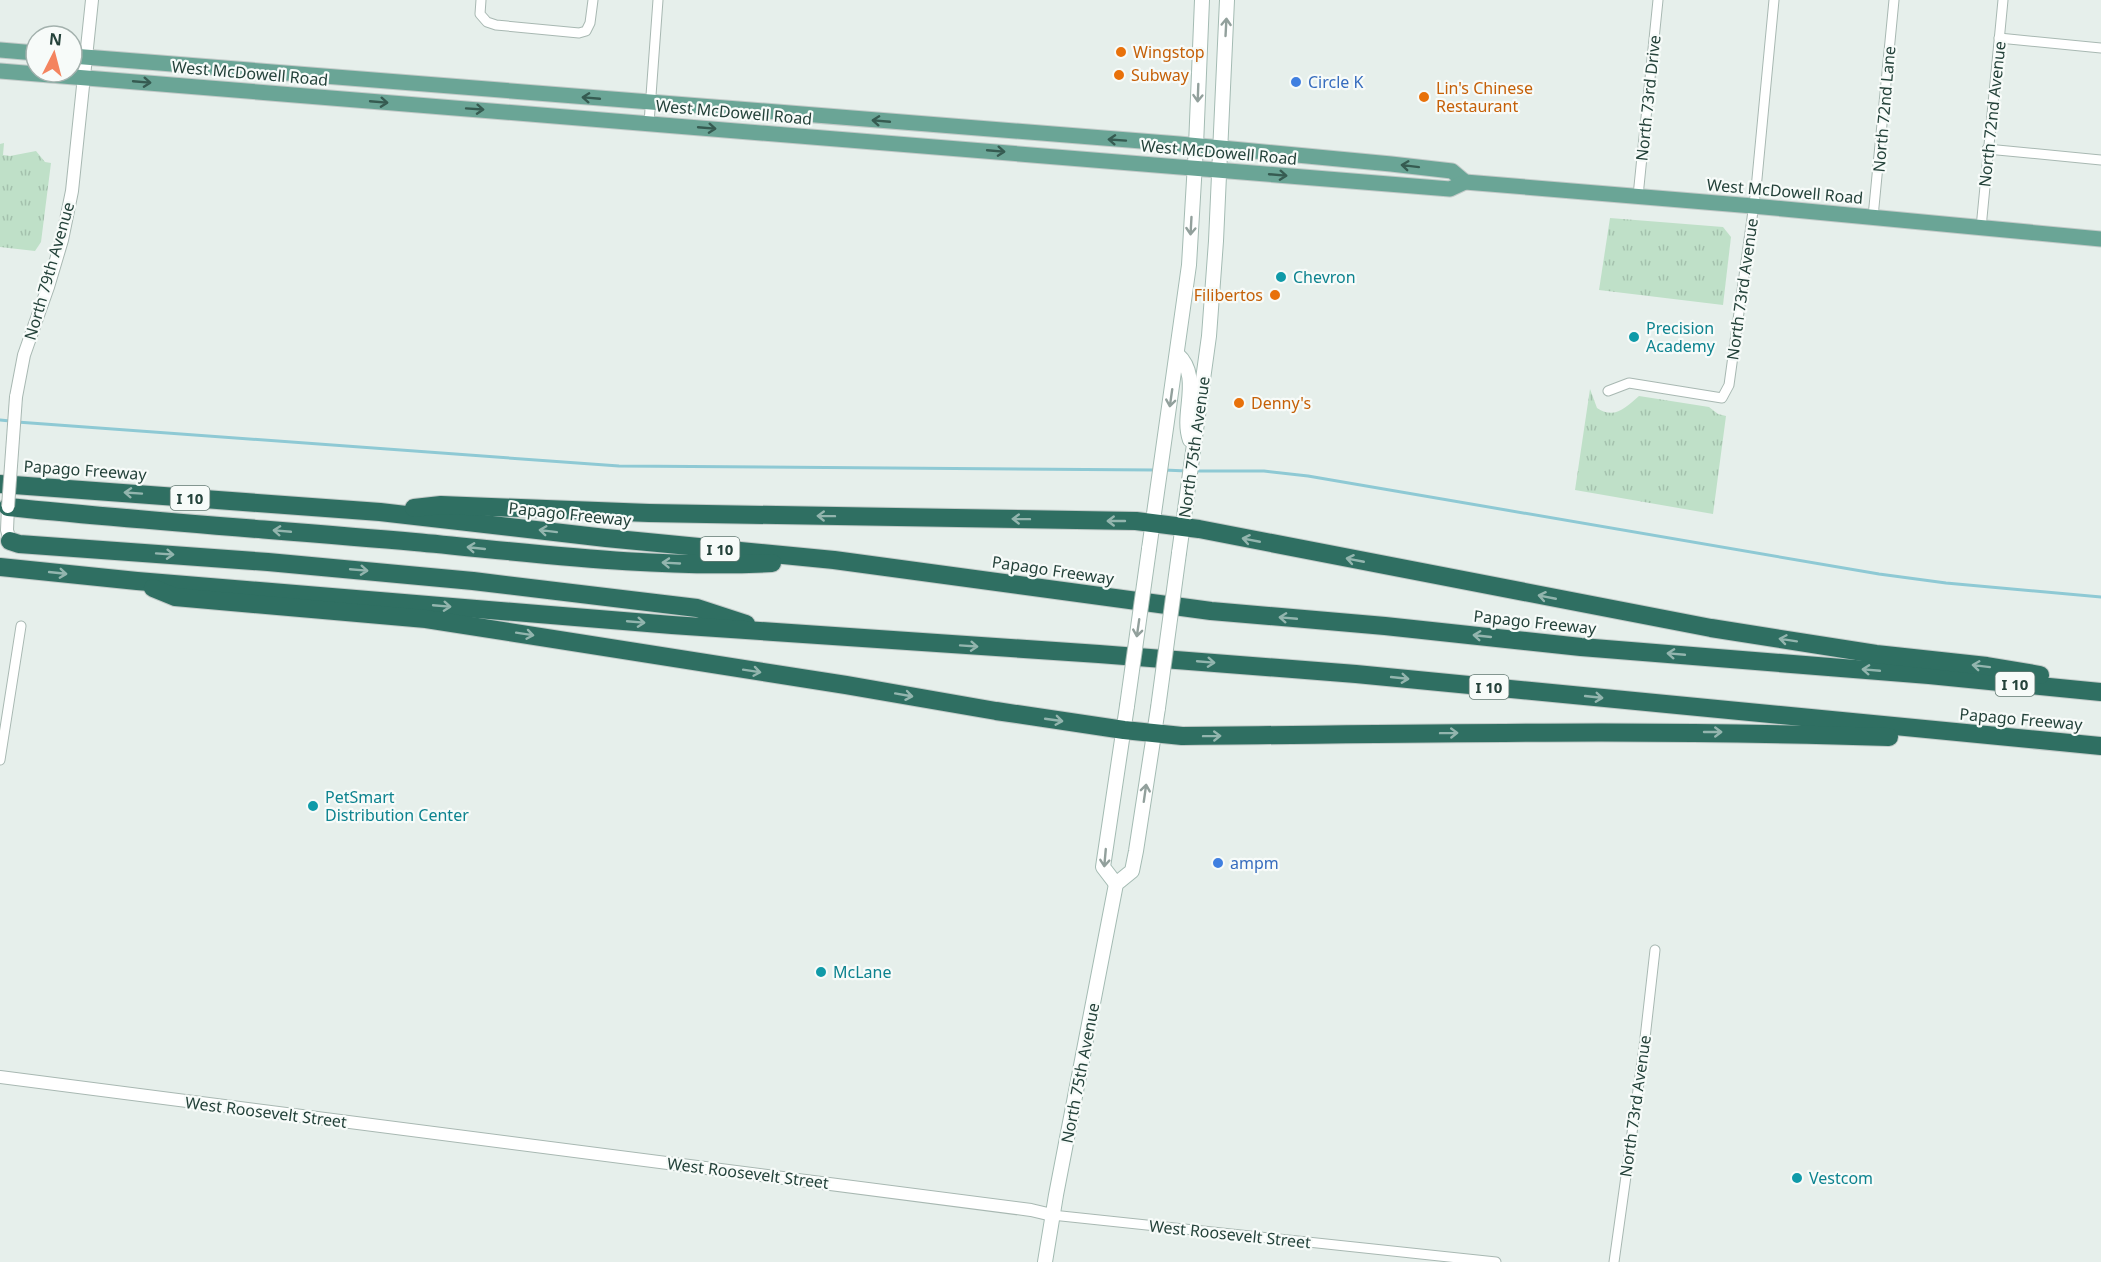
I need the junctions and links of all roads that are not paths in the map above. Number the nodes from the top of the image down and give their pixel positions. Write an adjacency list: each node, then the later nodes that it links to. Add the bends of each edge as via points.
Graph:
1 (92, 0): 11 (street, North 79th Avenue)
2 (481, 0): 3 (street, via 480,14 487,22 579,33 586,31 590,23)
3 (593, 0)
4 (658, 0): 24 (street)
5 (1202, 0): 27 (main road, North 75th Avenue, one-way to 27)
6 (1227, 0): 28 (main road, North 75th Avenue, one-way to 6)
7 (1658, 0): 34 (street, North 73rd Drive)
8 (1774, 0): 35 (street, North 73rd Avenue)
9 (1894, 0): 36 (street, North 72nd Lane)
10 (2003, 0): 12 (street, North 72nd Avenue)
11 (84, 34)
12 (1999, 38): 13 (street); 29 (street, North 72nd Avenue)
13 (2101, 48)
14 (0, 50): 15 (main road)
15 (24, 52)
16 (84, 56): 20 (main road, West McDowell Road)
17 (0, 70): 18 (main road, West McDowell Road)
18 (24, 72)
19 (84, 77): 23 (main road, West McDowell Road, one-way to 23)
20 (367, 80): 22 (main road, West McDowell Road); 23 (main road, via 344,88 289,86)
21 (82, 84): 43 (street, North 79th Avenue, bridge, via 72,191 53,268 24,355 16,398)
22 (419, 84): 24 (main road, West McDowell Road, one-way to 22); 25 (main road)
23 (278, 93): 25 (main road, West McDowell Road, one-way to 25)
24 (649, 103): 26 (street); 27 (main road, West McDowell Road, one-way to 24)
25 (417, 105): 26 (main road, West McDowell Road, one-way to 26)
26 (649, 123): 31 (main road, West McDowell Road, one-way to 31)
27 (1196, 146): 28 (main road, West McDowell Road); 31 (main road, North 75th Avenue)
28 (1220, 148): 32 (main road, North 75th Avenue); 33 (main road, West McDowell Road, one-way to 28, via 1452,171)
29 (1987, 148): 30 (street); 37 (street, North 72nd Avenue)
30 (2101, 160)
31 (1195, 168): 32 (main road, West McDowell Road); 39 (main road, North 75th Avenue, one-way to 39, via 1189,265)
32 (1220, 170): 33 (main road, West McDowell Road, one-way to 33, via 1450,189); 41 (main road, North 75th Avenue, via 1209,336)
33 (1464, 182): 34 (main road, West McDowell Road)
34 (1638, 196): 35 (main road, West McDowell Road)
35 (1753, 206): 36 (main road, West McDowell Road); 40 (street, North 73rd Avenue, via 1729,385 1722,398 1629,383)
36 (1873, 217): 37 (main road, West McDowell Road)
37 (1981, 228): 38 (main road, West McDowell Road)
38 (2101, 239)
39 (1177, 354): 41 (main road, via 1191,381 1186,430); 45 (main road, North 75th Avenue, one-way to 45)
40 (1608, 391)
41 (1193, 452): 46 (main road, North 75th Avenue)
42 (0, 484): 44 (highway, Papago Freeway / I 10, one-way to 42)
43 (8, 507): 47 (street, North 79th Avenue, via 6,531); 48 (highway, one-way to 43, via 721,566 573,558)
44 (380, 512): 45 (highway, one-way to 44, via 441,505); 48 (highway, Papago Freeway / I 10, one-way to 44)
45 (1153, 524): 46 (highway); 55 (main road, North 75th Avenue, one-way to 55, bridge)
46 (1183, 527): 53 (highway, one-way to 46, via 1987,666 1876,654 1711,628); 56 (main road, North 75th Avenue, bridge)
47 (10, 541): 52 (highway, one-way to 52, via 538,588 698,608)
48 (834, 560): 54 (highway, Papago Freeway / I 10, one-way to 48, via 1211,611)
49 (0, 567): 50 (highway, Papago Freeway / I 10, one-way to 50)
50 (137, 581): 52 (highway, Papago Freeway / I 10, one-way to 52); 55 (highway, one-way to 55, via 175,597 446,622)
51 (21, 626): 59 (street)
52 (775, 633): 57 (highway, Papago Freeway / I 10, one-way to 57, via 1344,673)
53 (2101, 686)
54 (2101, 692)
55 (1124, 730): 56 (highway); 60 (main road, North 75th Avenue, one-way to 60, via 1103,867)
56 (1154, 733): 57 (highway, one-way to 57, via 1182,736 1748,732); 60 (main road, North 75th Avenue, one-way to 56, via 1132,871)
57 (2065, 743): 58 (highway, Papago Freeway / I 10)
58 (2101, 746)
59 (0, 760)
60 (1116, 884): 63 (main road, North 75th Avenue)
61 (1655, 950): 66 (street, North 73rd Avenue)
62 (0, 1077): 63 (street, West Roosevelt Street)
63 (1052, 1215): 64 (main road, North 75th Avenue); 65 (street, West Roosevelt Street)
64 (1045, 1262)
65 (1496, 1262)
66 (1614, 1262)

